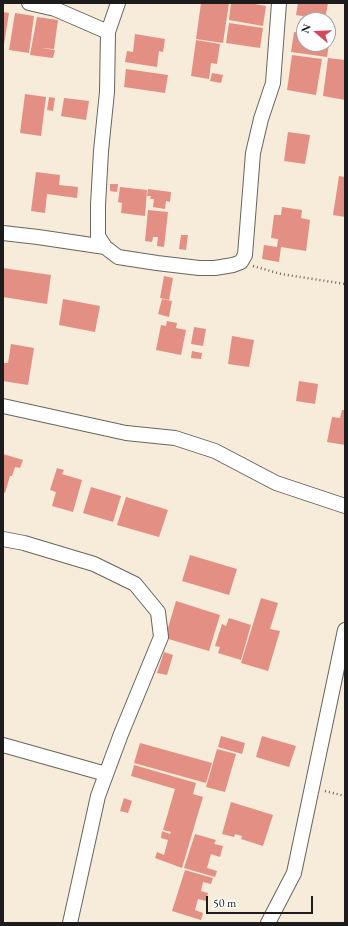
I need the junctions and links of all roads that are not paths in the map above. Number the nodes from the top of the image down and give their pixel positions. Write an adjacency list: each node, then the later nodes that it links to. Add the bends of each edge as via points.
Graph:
1 (29, 3): 4 (street, via 55,9)
2 (118, 3): 4 (street)
3 (279, 3): 6 (street, via 273,82 253,152 246,248 241,262 215,268 199,268 118,256)
4 (108, 32): 6 (street, via 107,92 98,222 98,236)
5 (3, 233): 6 (street)
6 (105, 247)
7 (3, 406): 8 (street, via 126,433 175,438 215,451 276,484)
8 (345, 506)
9 (3, 539): 12 (street, via 94,564 128,580 135,584 158,612 161,637)
10 (345, 630): 14 (street, via 294,873)
11 (3, 745): 12 (street)
12 (106, 774): 13 (street, via 98,796)
13 (70, 923)
14 (268, 923)

